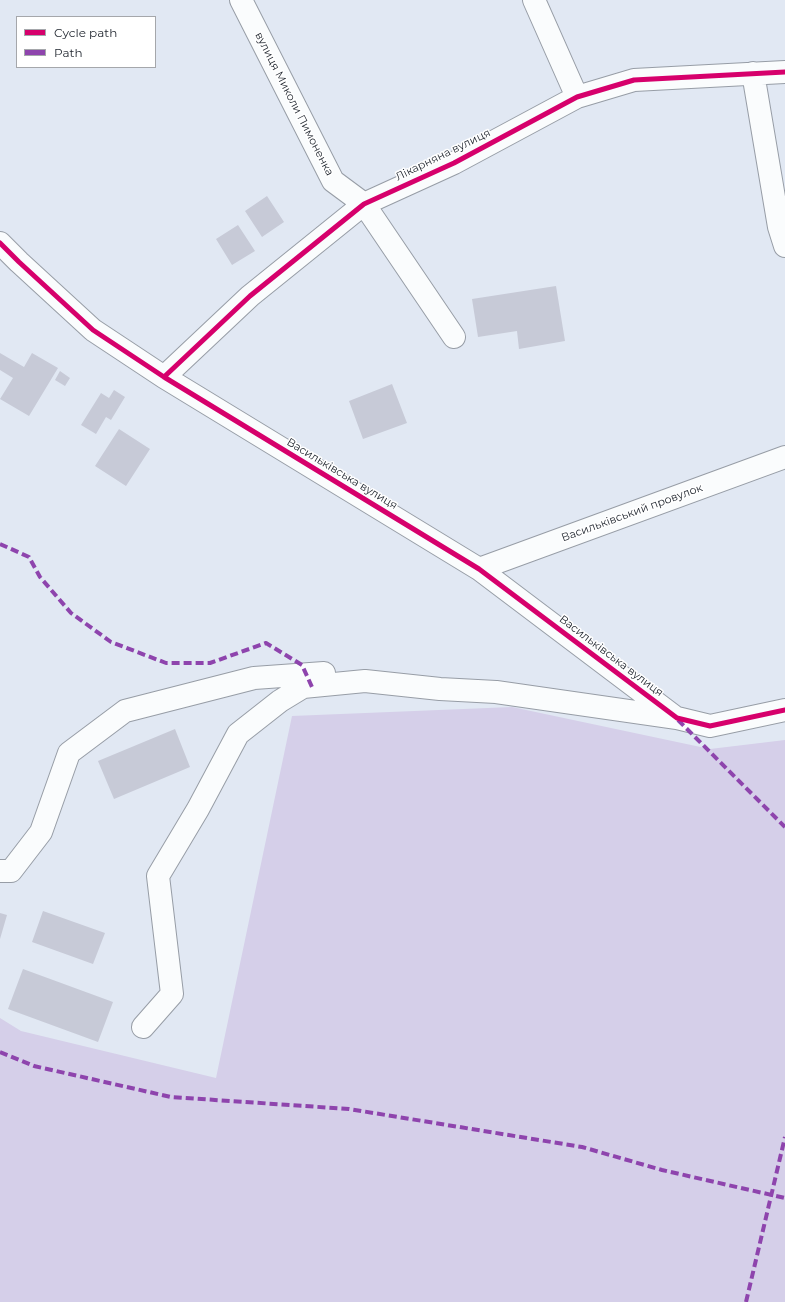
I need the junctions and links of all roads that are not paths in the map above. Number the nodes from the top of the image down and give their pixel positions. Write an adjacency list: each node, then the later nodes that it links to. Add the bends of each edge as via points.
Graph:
1 (242, 0): 6 (street, вулиця Миколи Пимоненка, via 333,181)
2 (534, 0): 5 (street)
3 (785, 72): 4 (street, Лікарняна вулиця)
4 (753, 73): 5 (street, Лікарняна вулиця, via 634,80); 8 (street, via 779,227)
5 (577, 97): 6 (street, Лікарняна вулиця, via 454,163)
6 (364, 204): 9 (street, вулиця Миколи Пимоненка); 10 (street, Лікарняна вулиця, via 250,296)
7 (0, 243): 10 (street, Васильківська вулиця, via 93,330)
8 (785, 246)
9 (454, 337)
10 (164, 377): 12 (street, Васильківська вулиця)
11 (785, 457): 12 (street, Васильківський провулок)
12 (479, 569): 15 (street, Васильківська вулиця)
13 (365, 681): 15 (street, via 496,692); 16 (street, via 332,672 254,678 125,711 69,753 41,832 11,870); 17 (street, via 303,687 280,701 238,734 158,876 172,994)
14 (785, 710): 15 (street, via 710,726)
15 (677, 718)
16 (0, 870)
17 (143, 1027)

